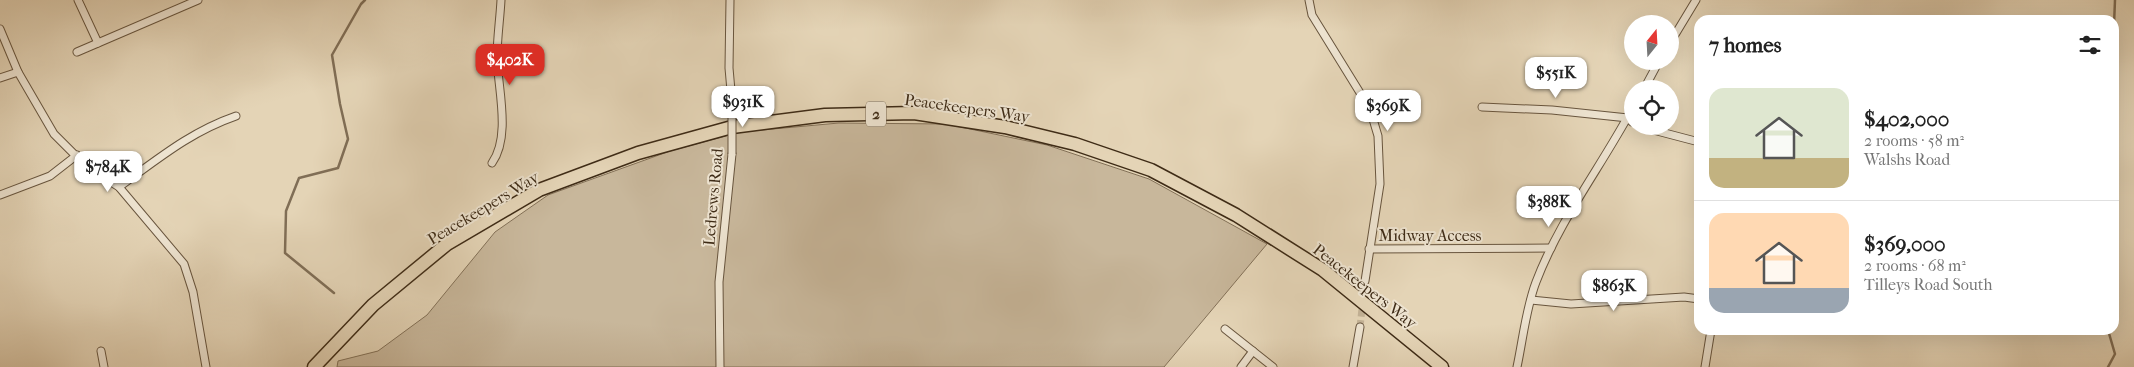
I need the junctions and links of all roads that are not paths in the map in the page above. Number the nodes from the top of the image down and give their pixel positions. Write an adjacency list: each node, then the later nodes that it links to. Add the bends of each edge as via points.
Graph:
1 (78, 0): 9 (street)
2 (198, 0): 9 (street)
3 (501, 0): 20 (street, via 497,56 502,137)
4 (730, 0): 36 (street, Ledrews Road, bridge, via 732,154 719,282)
5 (1309, 0): 24 (street, via 1312,15 1370,109 1378,136 1380,184)
6 (1696, 0): 7 (street)
7 (1679, 28)
8 (0, 29): 11 (street)
9 (98, 43): 10 (street)
10 (77, 52)
11 (18, 72): 12 (street); 19 (street, via 54,134)
12 (0, 78)
13 (1482, 107): 15 (street, via 1552,110)
14 (236, 116): 21 (street, via 208,126 180,143)
15 (1624, 119)
16 (1624, 129): 23 (street, via 1579,194)
17 (1672, 135): 18 (street)
18 (1694, 141)
19 (77, 155): 21 (street, via 86,166); 22 (street, via 50,176)
20 (492, 163)
21 (120, 187): 34 (street, via 184,264 193,292)
22 (0, 195)
23 (1551, 248): 24 (street, Midway Access); 27 (street)
24 (1369, 249): 25 (street)
25 (1365, 281)
26 (1694, 299): 27 (street, via 1571,304)
27 (1531, 300): 41 (street)
28 (1360, 327): 39 (street)
29 (1225, 329): 32 (street)
30 (1710, 335): 42 (street)
31 (101, 351): 33 (street)
32 (1253, 351): 37 (street); 38 (street)
33 (104, 367)
34 (206, 367)
35 (314, 367): 40 (highway, Peacekeepers Way / 2, via 373,305 447,244 539,190 638,153 732,128 825,115 914,113 1005,127 1075,144 1151,170 1236,215 1323,270)
36 (720, 367)
37 (1241, 367)
38 (1274, 367)
39 (1353, 367)
40 (1442, 367)
41 (1517, 367)
42 (1705, 367)

